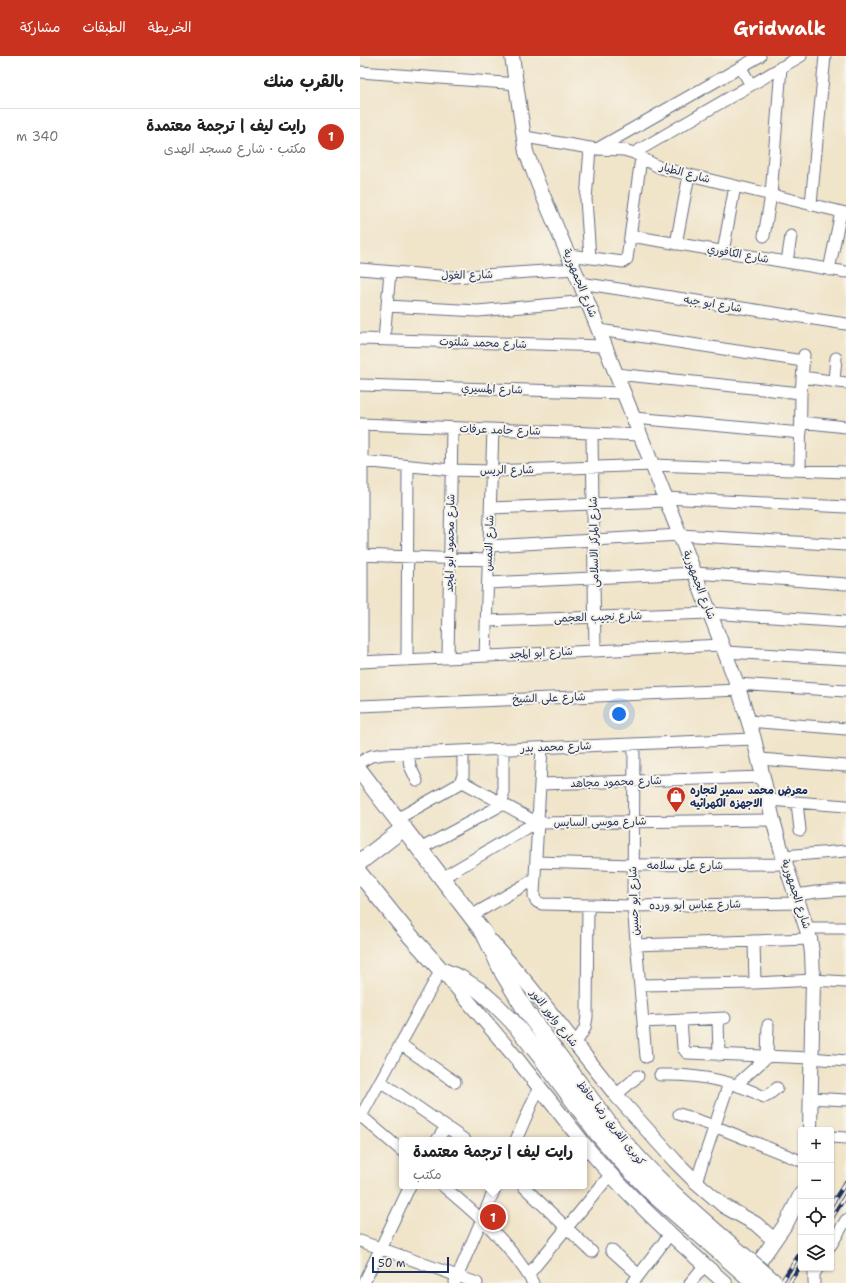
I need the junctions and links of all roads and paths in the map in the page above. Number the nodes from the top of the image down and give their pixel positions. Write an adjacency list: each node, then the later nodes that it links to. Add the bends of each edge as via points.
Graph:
1 (512, 56): 8 (street, شارع الجمهورية)
2 (760, 56): 5 (street)
3 (801, 56): 6 (street)
4 (825, 56): 16 (street)
5 (741, 68): 9 (street); 11 (street)
6 (781, 68): 9 (street); 15 (street)
7 (360, 72): 8 (street)
8 (517, 84): 10 (street, شارع الجمهورية)
9 (751, 85): 12 (street)
10 (524, 137): 11 (street, شارع الطيار); 23 (street, شارع الجمهورية, via 532,169)
11 (593, 149): 12 (street, شارع الطيار, via 618,149); 24 (street, via 586,199)
12 (637, 156): 13 (street, شارع الطيار, via 661,168); 18 (street)
13 (689, 175): 14 (street, شارع الطيار); 21 (street)
14 (735, 186): 15 (street, شارع الطيار); 22 (street)
15 (771, 195): 16 (street, شارع الطيار); 19 (street)
16 (811, 204): 17 (street, شارع الطيار)
17 (843, 212): 28 (street)
18 (631, 236): 21 (street, شارع الكافوري); 24 (street, via 628,258 624,261)
19 (764, 236)
20 (791, 236): 25 (street)
21 (676, 244): 22 (street, شارع الكافوري)
22 (723, 252): 25 (street, شارع الكافوري)
23 (569, 255): 24 (street); 27 (street, شارع الجمهورية)
24 (590, 258)
25 (787, 262): 28 (street, شارع الكافوري)
26 (360, 269): 29 (street, شارع الغول)
27 (575, 269): 29 (street, شارع الغول, via 461,277); 31 (street, شارع الجمهورية)
28 (829, 270): 30 (street, شارع الكافوري)
29 (390, 272): 33 (street)
30 (846, 272)
31 (580, 283): 32 (street, شارع الجمهورية); 34 (street, شارع ابو جبه)
32 (588, 301): 33 (street, via 478,311); 35 (street, شارع الجمهورية)
33 (387, 306): 37 (street)
34 (846, 324)
35 (599, 330): 38 (street, شارع الجمهورية); 41 (street, via 803,357)
36 (360, 339): 37 (street, شارع محمد شلتوت)
37 (384, 340): 38 (street, شارع محمد شلتوت)
38 (605, 346): 40 (street, شارع الجمهورية)
39 (836, 358): 42 (street)
40 (616, 374): 45 (street, شارع الجمهورية); 46 (street)
41 (802, 376): 42 (street); 46 (street)
42 (834, 381): 43 (street)
43 (846, 383)
44 (360, 385): 45 (street, شارع المسيري)
45 (624, 393): 47 (street, شارع الجمهورية)
46 (801, 393): 49 (street)
47 (634, 418): 49 (street); 54 (street, شارع الجمهورية)
48 (361, 424): 51 (street, شارع حامد عرفات); 55 (street)
49 (801, 427): 50 (street); 60 (street)
50 (846, 427)
51 (452, 428): 52 (street, شارع حامد عرفات); 59 (street, شارع محمود ابو المجد)
52 (493, 430): 53 (street, شارع حامد عرفات); 61 (street, شارع النمس)
53 (592, 434): 54 (street, شارع حامد عرفات); 58 (street, شارع المركز الاسلامى)
54 (640, 435): 56 (street, شارع الجمهورية)
55 (362, 461): 57 (street, شارع الريس); 63 (street)
56 (652, 465): 58 (street, شارع الريس); 60 (street, شارع الريس); 64 (street, شارع الجمهورية)
57 (408, 466): 59 (street, شارع الريس); 73 (street)
58 (592, 467): 61 (street, شارع الريس); 65 (street, شارع المركز الاسلامى)
59 (451, 470): 61 (street, شارع الريس); 74 (street, شارع محمود ابو المجد)
60 (800, 470): 62 (street, شارع الريس)
61 (492, 471): 67 (street, شارع النمس)
62 (846, 472)
63 (361, 495): 72 (street)
64 (666, 499): 65 (street); 66 (street); 68 (street, شارع الجمهورية)
65 (593, 504): 67 (street); 69 (street, شارع المركز الاسلامى)
66 (846, 507)
67 (491, 508): 71 (street, شارع النمس)
68 (680, 535): 69 (street); 70 (street); 76 (street, شارع الجمهورية)
69 (594, 540): 71 (street); 77 (street, شارع المركز الاسلامى)
70 (846, 545)
71 (489, 546): 75 (street, شارع النمس)
72 (361, 555): 73 (street); 90 (street)
73 (407, 557): 74 (street); 89 (street)
74 (450, 558): 75 (street); 87 (street, شارع محمود ابو المجد)
75 (489, 560): 78 (street, شارع النمس)
76 (695, 573): 77 (street); 79 (street); 80 (street, شارع الجمهورية)
77 (594, 578): 78 (street); 81 (street, شارع المركز الاسلامى)
78 (488, 583): 82 (street, شارع النمس)
79 (846, 584)
80 (710, 613): 81 (street, شارع نجيب العجمى); 83 (street, شارع نجيب العجمى); 84 (street, شارع الجمهورية)
81 (595, 617): 82 (street, شارع نجيب العجمى); 85 (street, شارع المركز الاسلامى)
82 (486, 621): 86 (street, شارع النمس)
83 (846, 622)
84 (724, 648): 85 (street, شارع ابو المجد); 88 (street, شارع ابو المجد); 91 (street, شارع الجمهورية)
85 (595, 651): 86 (street, شارع ابو المجد)
86 (485, 656): 87 (street, شارع ابو المجد)
87 (448, 658): 89 (street, شارع ابو المجد)
88 (846, 659)
89 (407, 660): 90 (street, شارع ابو المجد)
90 (361, 662)
91 (738, 687): 92 (street, شارع على الشيخ); 93 (street, شارع على الشيخ); 94 (street, شارع الجمهورية)
92 (846, 691)
93 (360, 706)
94 (749, 721): 95 (street); 96 (street, شارع الجمهورية)
95 (846, 729)
96 (754, 739): 97 (street, شارع محمد بدر); 102 (street, شارع الجمهورية)
97 (634, 744): 98 (street, شارع محمد بدر); 108 (street, شارع ابو حسين)
98 (542, 748): 99 (street, شارع محمد بدر); 110 (street)
99 (503, 750): 100 (street, شارع محمد بدر); 112 (street)
100 (463, 751): 101 (street, شارع محمد بدر); 109 (street)
101 (408, 753): 103 (street, شارع محمد بدر, via 377,755); 107 (street, via 410,766)
102 (760, 759): 104 (street); 106 (street, شارع الجمهورية)
103 (360, 762)
104 (846, 766)
105 (360, 771): 117 (main road, شارع وابور النور)
106 (764, 777): 108 (street, شارع محمود مجاهد); 111 (street, شارع الجمهورية)
107 (418, 781)
108 (633, 781): 110 (street, شارع محمود مجاهد); 116 (street, شارع ابو حسين)
109 (461, 782): 112 (street); 117 (street)
110 (540, 784): 118 (street)
111 (769, 800): 113 (street); 115 (street, شارع الجمهورية)
112 (501, 803): 118 (street); 120 (street)
113 (797, 803): 114 (street); 119 (street)
114 (846, 806)
115 (773, 820): 116 (street, شارع موسى السايس); 122 (street, شارع الجمهورية)
116 (633, 822): 118 (street, شارع موسى السايس); 125 (street, شارع ابو حسين)
117 (400, 823): 120 (main road, شارع وابور النور); 123 (main road)
118 (538, 823): 124 (street); 127 (street, شارع موسى السايس)
119 (800, 830)
120 (420, 849): 127 (main road, شارع وابور النور)
121 (846, 851): 122 (street, شارع على سلامه)
122 (785, 860): 125 (street, شارع على سلامه); 130 (street, شارع الجمهورية)
123 (360, 862)
124 (536, 862): 125 (street, شارع على سلامه); 128 (street)
125 (633, 865): 132 (street, شارع ابو حسين)
126 (360, 874): 139 (main road)
127 (442, 878): 133 (main road, شارع وابور النور)
128 (534, 879): 131 (street, شارع عباس ابو ورده, via 534,897 537,902); 133 (street)
129 (846, 890): 130 (street, شارع عباس ابو ورده, via 816,892)
130 (797, 899): 132 (street, شارع عباس ابو ورده); 136 (street, شارع الجمهورية)
131 (588, 905): 132 (street, شارع عباس ابو ورده); 148 (street, via 587,1017 583,1033)
132 (633, 906): 138 (street, شارع ابو حسين)
133 (471, 916): 135 (main road, شارع وابور النور)
134 (846, 928): 136 (street)
135 (484, 933): 148 (street, شارع وابور النور); 169 (main road, كوبرى الفريق رضا حافظ, via 503,973 526,1011)
136 (808, 934): 137 (street); 140 (street, شارع الجمهورية)
137 (754, 941): 138 (street); 142 (street)
138 (636, 945): 143 (street, شارع ابو حسين)
139 (441, 970): 147 (street); 159 (street); 169 (main road, كوبرى الفريق رضا حافظ, via 460,978 496,1004)
140 (814, 980): 141 (street); 142 (street); 152 (street, شارع الجمهورية)
141 (846, 982)
142 (755, 983): 143 (street)
143 (640, 985): 145 (street, شارع ابو حسين)
144 (681, 1020): 145 (street); 149 (street, via 685,1052); 149 (street, via 721,1018)
145 (643, 1022): 150 (street, شارع ابو حسين)
146 (768, 1025): 151 (street)
147 (400, 1044): 156 (street); 157 (street)
148 (575, 1045): 161 (street, شارع وابور النور)
149 (719, 1055): 151 (street)
150 (646, 1057)
151 (767, 1057): 152 (street); 158 (street)
152 (811, 1058): 153 (street); 162 (street, شارع الجمهورية)
153 (846, 1061)
154 (660, 1075): 158 (street, via 695,1076)
155 (638, 1076): 161 (street)
156 (380, 1081): 165 (street); 167 (street)
157 (455, 1082)
158 (733, 1084): 160 (street, via 764,1097); 166 (street)
159 (539, 1087): 172 (street); 173 (street)
160 (777, 1088)
161 (616, 1095): 180 (street, شارع وابور النور)
162 (810, 1098): 163 (street); 168 (street, شارع الجمهورية)
163 (846, 1100)
164 (679, 1114): 166 (street)
165 (360, 1117): 177 (street)
166 (714, 1126): 178 (street); 180 (street)
167 (446, 1127): 170 (street); 171 (street)
168 (810, 1127)
169 (604, 1129): 206 (main road, كوبرى الفريق رضا حافظ, bridge, via 625,1165 654,1195); 207 (main road, كوبرى الفريق رضا حافظ, bridge, via 636,1156 664,1186)
170 (439, 1137)
171 (461, 1137)
172 (517, 1137)
173 (579, 1137)
174 (834, 1137): 175 (street)
175 (846, 1138)
176 (587, 1147): 179 (street)
177 (399, 1149)
178 (798, 1160)
179 (611, 1174): 188 (street); 189 (street)
180 (696, 1182): 190 (street, شارع وابور النور, via 724,1206 756,1224)
181 (409, 1189): 193 (street)
182 (447, 1189): 186 (street)
183 (495, 1189): 186 (street)
184 (526, 1189): 188 (street)
185 (798, 1199): 190 (street)
186 (482, 1219): 198 (street, via 507,1245); 200 (street)
187 (846, 1220): 191 (street)
188 (566, 1228): 195 (street); 198 (street)
189 (670, 1234): 196 (street); 199 (street)
190 (774, 1240): 205 (street)
191 (834, 1240)
192 (360, 1242): 193 (street)
193 (380, 1249): 200 (street); 201 (street)
194 (611, 1250): 199 (street)
195 (592, 1252)
196 (705, 1265): 203 (street); 204 (street)
197 (816, 1271): 208 (street)
198 (531, 1279)
199 (636, 1279)
200 (456, 1280): 202 (street)
201 (364, 1283)
202 (476, 1283)
203 (690, 1283)
204 (725, 1283)
205 (745, 1283)
206 (755, 1283)
207 (775, 1283)
208 (814, 1283)

